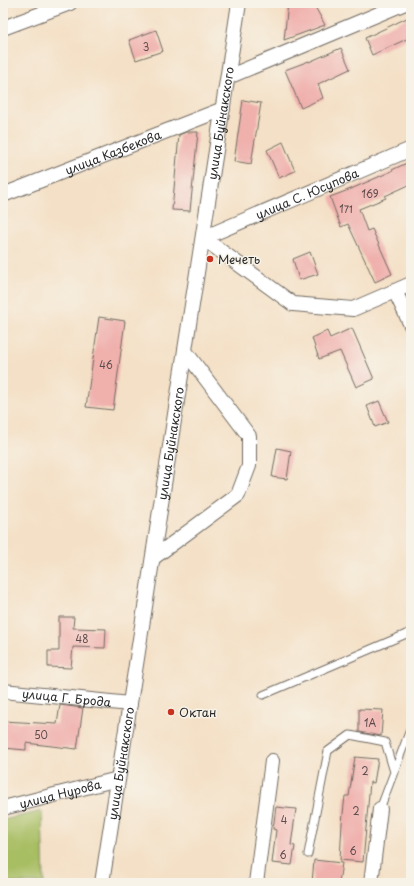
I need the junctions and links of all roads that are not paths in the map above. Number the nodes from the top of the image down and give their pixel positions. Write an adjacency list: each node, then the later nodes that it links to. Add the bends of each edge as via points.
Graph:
1 (70, 3): 4 (street)
2 (239, 3): 5 (street, улица Буйнакского)
3 (404, 3): 5 (street)
4 (3, 28)
5 (228, 77): 6 (street, улица Буйнакского)
6 (223, 108): 8 (street, улица Казбекова); 9 (street, улица Буйнакского)
7 (411, 149): 9 (street, улица С. Юсупова)
8 (3, 195)
9 (203, 238): 11 (street, via 293,304 353,309); 13 (street, улица Буйнакского)
10 (411, 284): 11 (street)
11 (395, 291): 12 (street)
12 (411, 325)
13 (185, 351): 14 (street, улица Буйнакского); 14 (street, via 249,436 249,466 238,495)
14 (153, 558): 18 (street, улица Буйнакского)
15 (411, 632): 17 (lane)
16 (3, 691): 18 (street, улица Г. Брода)
17 (263, 696)
18 (130, 704): 22 (street, улица Буйнакского)
19 (411, 727): 21 (lane)
20 (272, 761): 27 (street)
21 (394, 772): 24 (lane); 25 (lane, via 385,742 350,735 328,751)
22 (118, 779): 23 (street, улица Нурова); 26 (street, улица Буйнакского)
23 (3, 808)
24 (380, 809): 28 (street)
25 (308, 854)
26 (102, 883)
27 (256, 883)
28 (371, 883)

